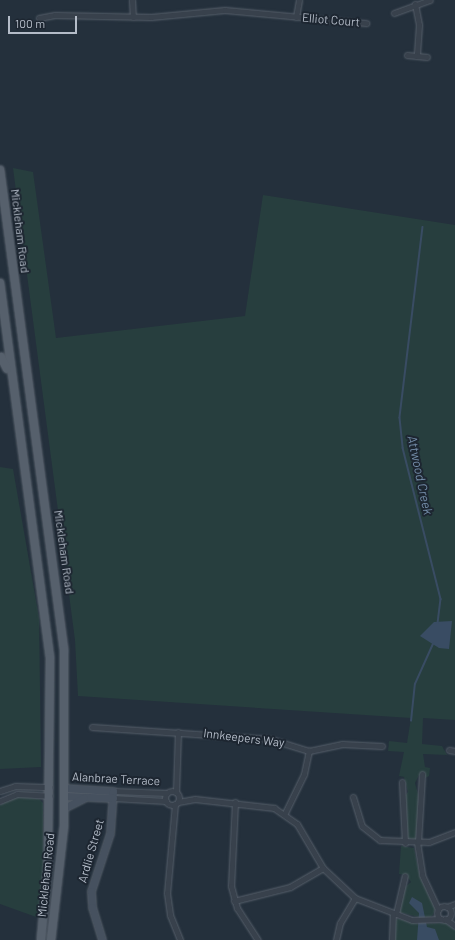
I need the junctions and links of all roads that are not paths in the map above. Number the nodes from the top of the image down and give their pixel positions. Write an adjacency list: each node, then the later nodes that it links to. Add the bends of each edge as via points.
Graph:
1 (132, 0): 6 (street)
2 (298, 0): 7 (street)
3 (430, 0): 4 (street)
4 (415, 4): 5 (street); 11 (street, via 419,25)
5 (394, 13)
6 (133, 17): 7 (street, Elliot Court, via 225,10); 8 (street, Elliot Court)
7 (296, 17): 9 (street, Elliot Court)
8 (39, 18)
9 (366, 23)
10 (407, 55): 11 (street)
11 (417, 56): 12 (street)
12 (427, 57)
13 (0, 170): 14 (main road, Mickleham Road)
14 (2, 203): 17 (main road, Mickleham Road)
15 (0, 284): 16 (main road, Mickleham Road)
16 (9, 354): 17 (main road); 19 (main road, Mickleham Road)
17 (24, 355): 28 (main road, Mickleham Road, via 63,636)
18 (1, 357): 19 (main road)
19 (12, 377): 26 (main road, Mickleham Road, via 48,630 52,684)
20 (92, 727): 21 (street, Innkeepers Way)
21 (178, 732): 23 (street, Innkeepers Way, via 270,739); 29 (street)
22 (382, 746): 23 (street, via 335,744)
23 (309, 751): 39 (street, via 304,774)
24 (422, 774): 41 (street)
25 (402, 782): 42 (street)
26 (50, 787): 27 (street, via 15,786); 28 (main road); 31 (main road, Mickleham Road)
27 (0, 791)
28 (64, 792): 30 (street, Alanbrae Terrace); 31 (main road); 32 (street, Alanbrae Terrace); 38 (main road, Mickleham Road)
29 (173, 792): 30 (street, Alanbrae Terrace); 34 (street, Alanbrae Terrace); 37 (street); 37 (street)
30 (113, 794): 32 (street, Alanbrae Terrace); 37 (street, Alanbrae Terrace); 53 (street, Ardlie Street, via 110,833 91,891 92,907)
31 (50, 796): 35 (street, via 17,794); 51 (main road, Mickleham Road)
32 (86, 797): 38 (street)
33 (353, 797): 42 (street, via 356,815 366,831 387,842)
34 (195, 799): 36 (street, Alanbrae Terrace); 37 (street, Alanbrae Terrace)
35 (0, 801)
36 (235, 802): 39 (street, Alanbrae Terrace, via 266,805); 46 (street, via 230,872)
37 (172, 803): 54 (street, via 168,905)
38 (64, 808): 52 (main road, Mickleham Road)
39 (285, 813): 43 (street, Alanbrae Terrace, via 304,832)
40 (455, 832): 41 (street, via 442,839)
41 (417, 842): 42 (street); 48 (street, via 420,866)
42 (405, 843)
43 (323, 868): 45 (street, Alanbrae Terrace); 46 (street, via 290,887)
44 (405, 876): 49 (street)
45 (355, 898): 49 (street, Alanbrae Terrace); 56 (street, via 340,923)
46 (234, 901): 55 (street)
47 (455, 905): 48 (street, Alanbrae Terrace)
48 (444, 912): 49 (street, Alanbrae Terrace, via 429,920 412,920); 50 (street)
49 (394, 914): 57 (street)
50 (455, 924)
51 (41, 940)
52 (50, 940)
53 (102, 940)
54 (180, 940)
55 (258, 940)
56 (336, 940)
57 (392, 940)

